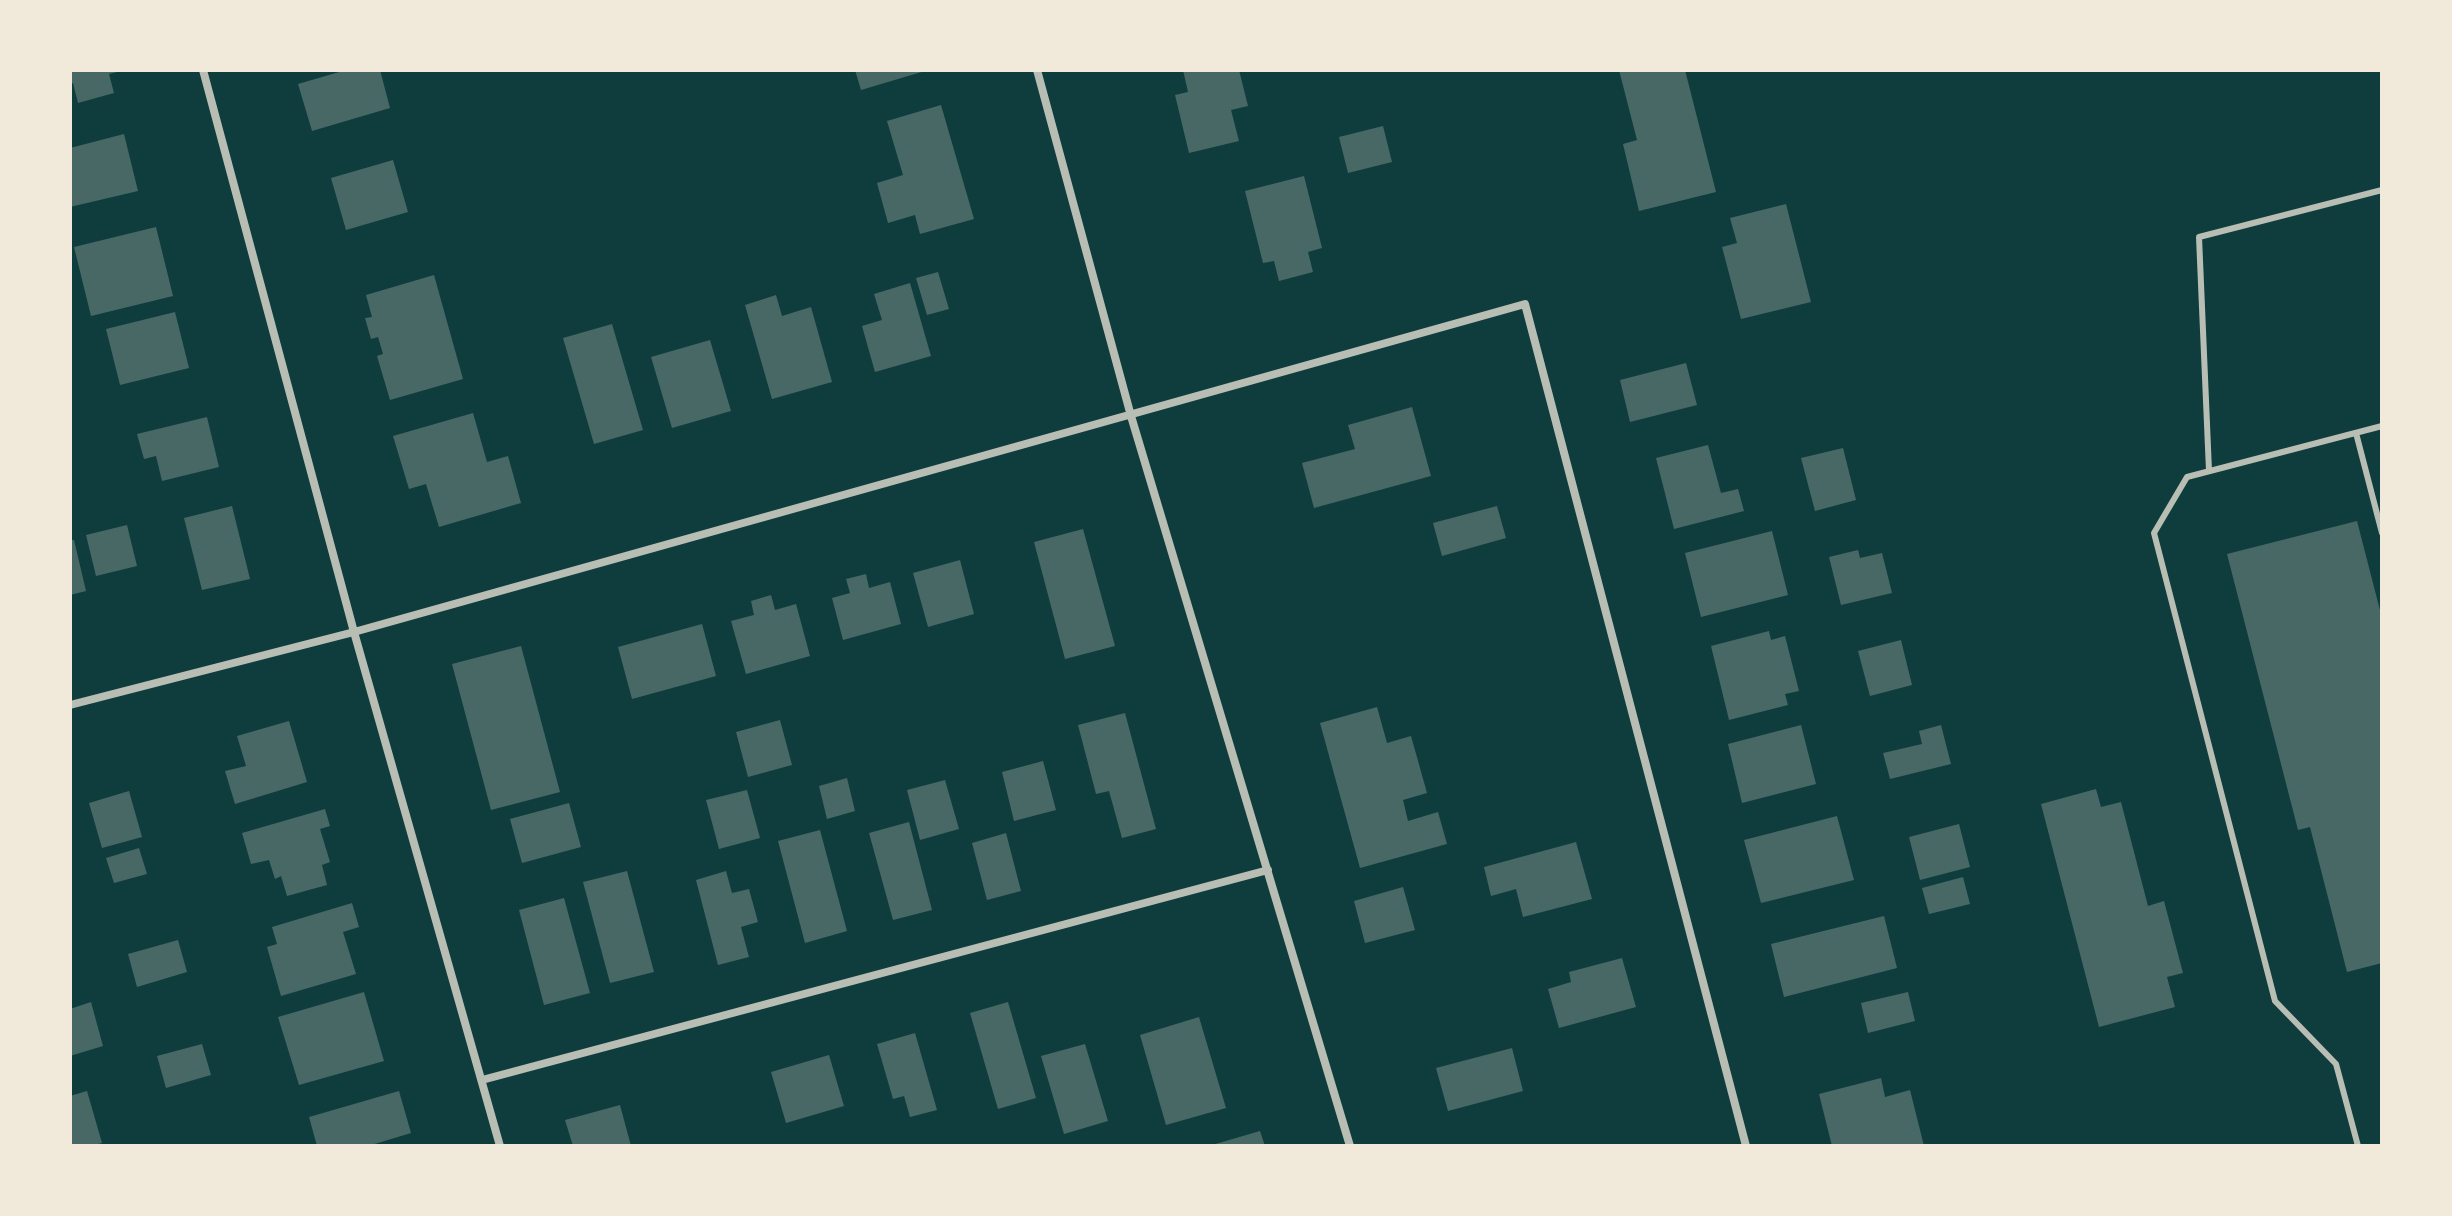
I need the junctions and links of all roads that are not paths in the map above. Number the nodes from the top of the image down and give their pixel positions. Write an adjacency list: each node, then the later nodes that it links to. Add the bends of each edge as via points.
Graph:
1 (203, 70): 9 (street)
2 (1037, 70): 4 (street)
3 (2382, 190): 7 (lane, via 2199,237)
4 (1131, 416): 9 (street); 11 (street); 15 (street, via 1525,304)
5 (2382, 426): 6 (lane)
6 (2356, 433): 7 (lane); 8 (lane)
7 (2209, 471): 16 (lane, via 2187,477 2154,533 2275,1001 2336,1064)
8 (2382, 533)
9 (354, 632): 10 (street); 12 (street)
10 (70, 705)
11 (1268, 870): 12 (street); 14 (street)
12 (482, 1080): 13 (street)
13 (500, 1146)
14 (1350, 1146)
15 (1746, 1146)
16 (2358, 1146)

